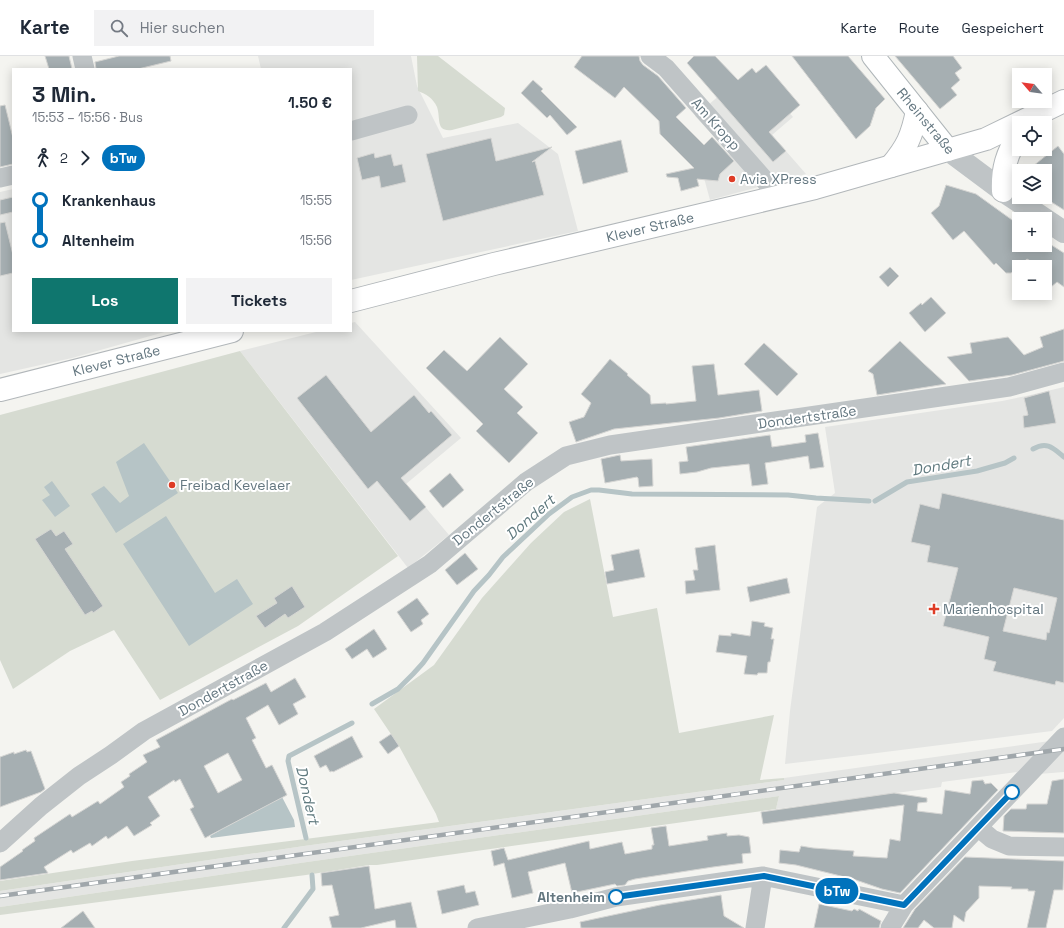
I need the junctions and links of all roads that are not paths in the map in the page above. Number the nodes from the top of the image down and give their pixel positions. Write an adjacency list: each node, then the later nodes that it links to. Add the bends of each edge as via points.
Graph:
1 (82, 56): 4 (street)
2 (650, 56): 17 (street, Am Kropp, via 666,68 763,178)
3 (873, 56): 6 (main road, Rheinstraße)
4 (85, 68)
5 (1064, 102): 8 (main road, Klever Straße)
6 (916, 111): 12 (main road, Rheinstraße); 13 (main road, via 909,140)
7 (408, 115): 10 (street)
8 (1040, 116)
9 (1012, 130): 12 (main road, Klever Straße)
10 (352, 131)
11 (1012, 146): 16 (main road, via 1005,161)
12 (948, 150): 13 (main road, Klever Straße); 16 (street, Rheinstraße)
13 (891, 166): 17 (main road, Klever Straße)
14 (12, 175): 15 (street)
15 (0, 178)
16 (1003, 191): 18 (street, Rheinstraße)
17 (773, 198): 19 (main road, Klever Straße, via 494,264)
18 (1064, 232)
19 (352, 301)
20 (228, 332): 22 (main road, Klever Straße)
21 (1064, 372): 25 (street, Dondertstraße, via 1009,387 610,445 566,456 526,482 430,564 325,632 144,731 79,776)
22 (0, 390)
23 (1064, 737): 24 (street)
24 (979, 828): 26 (street, via 992,839 1009,846); 28 (street)
25 (0, 843)
26 (1064, 847)
27 (764, 876): 28 (street); 29 (street, via 616,897); 30 (street)
28 (904, 905): 31 (street)
29 (477, 928)
30 (755, 928)
31 (890, 928)

